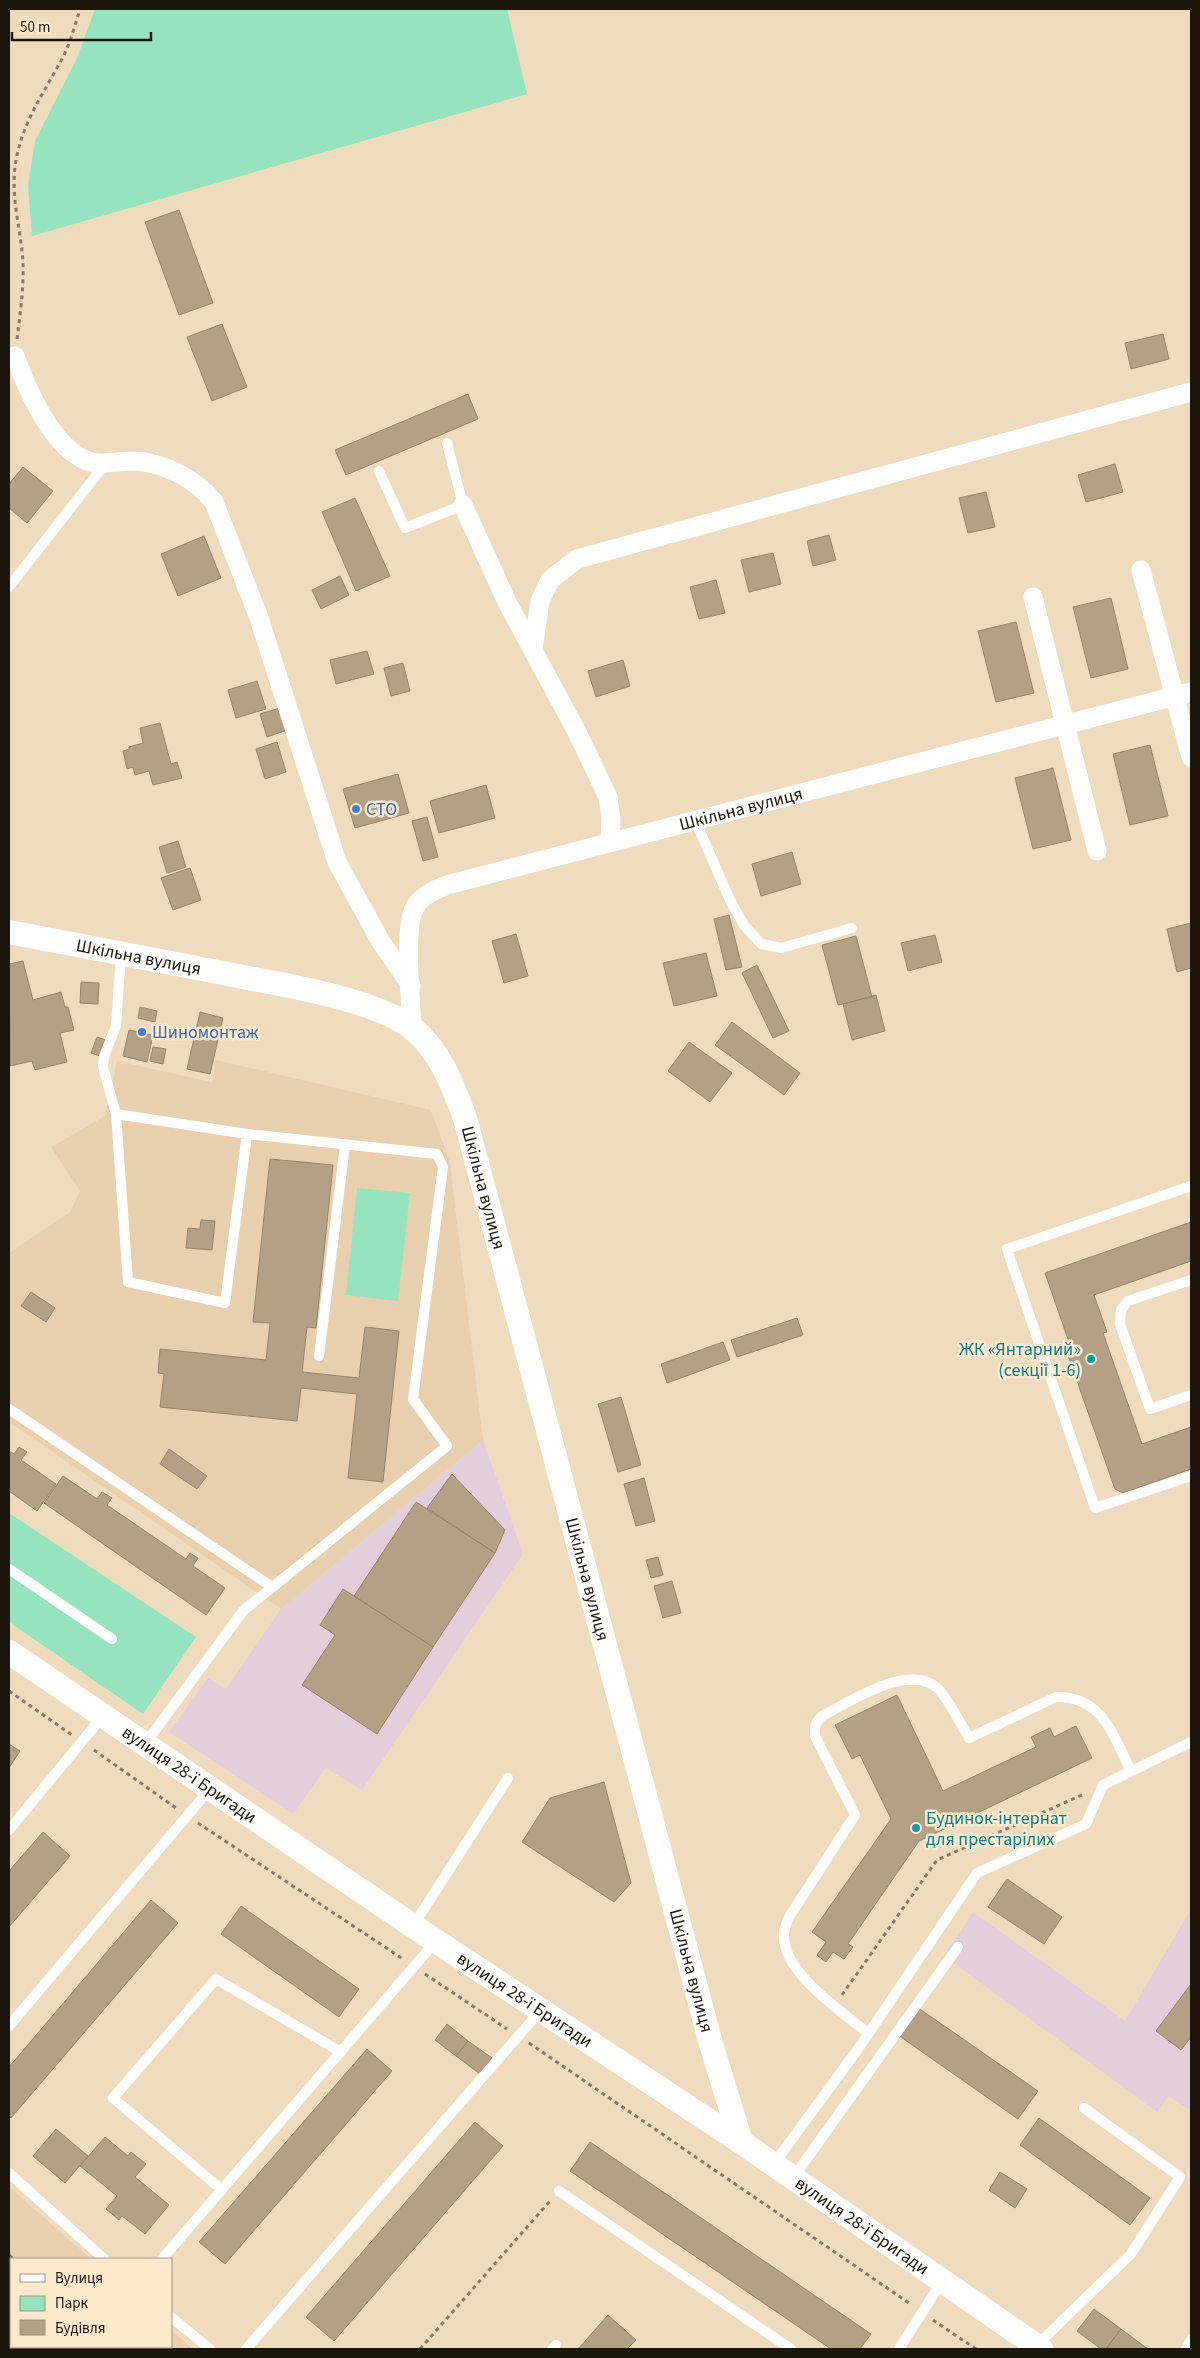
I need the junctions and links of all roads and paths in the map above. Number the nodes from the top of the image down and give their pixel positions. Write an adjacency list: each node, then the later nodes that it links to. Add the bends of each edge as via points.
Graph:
1 (80, 9): 2 (path, via 63,58 39,97 23,134 15,168 16,211 23,263)
2 (15, 356): 5 (street, via 26,385 56,435 84,460)
3 (1191, 392): 11 (street, via 577,559 550,580 540,601)
4 (447, 443): 7 (lane)
5 (105, 464): 9 (lane); 21 (street, via 132,461 155,465 187,477 214,502 259,618 337,862 381,942)
6 (379, 471): 7 (lane, via 405,528)
7 (463, 505): 11 (street)
8 (1142, 570): 12 (street)
9 (9, 587)
10 (1033, 597): 13 (street)
11 (532, 649): 16 (street, via 608,797)
12 (1183, 694): 13 (street, Шкільна вулиця); 14 (street)
13 (1064, 724): 15 (street, Шкільна вулиця); 17 (street)
14 (1191, 757)
15 (695, 820): 16 (street, Шкільна вулиця); 18 (lane, via 730,900 744,926 761,944 781,948)
16 (610, 842): 21 (street, Шкільна вулиця, via 447,885 427,894 415,907 409,925)
17 (1097, 851)
18 (852, 928)
19 (9, 932): 20 (street, Шкільна вулиця)
20 (121, 954): 22 (street, Шкільна вулиця, via 350,1001 383,1012); 23 (lane, via 116,1026 103,1067)
21 (411, 985): 22 (street, Шкільна вулиця)
22 (412, 1028): 58 (street, Шкільна вулиця, via 433,1050 452,1083 465,1118 711,2044)
23 (116, 1114): 24 (lane); 24 (lane, via 128,1282 224,1303)
24 (247, 1134): 25 (lane)
25 (345, 1145): 28 (lane); 33 (lane, via 437,1154 443,1167 413,1399 447,1446)
26 (1191, 1186): 31 (lane, via 1007,1249 1095,1508)
27 (1191, 1280): 29 (lane, via 1128,1302 1121,1310 1120,1324 1150,1409)
28 (319, 1356)
29 (1191, 1395)
30 (9, 1409): 33 (lane)
31 (1191, 1476)
32 (9, 1569): 34 (lane)
33 (272, 1587): 40 (lane, via 243,1611)
34 (112, 1639)
35 (9, 1652): 37 (street, вулиця 28-ї Бригади)
36 (9, 1691): 38 (path)
37 (103, 1716): 38 (lane); 40 (street, вулиця 28-ї Бригади)
38 (82, 1742): 45 (path); 46 (lane)
39 (1191, 1742): 41 (lane)
40 (146, 1744): 44 (street, вулиця 28-ї Бригади)
41 (1131, 1772): 43 (lane); 51 (lane, via 1095,1708 1069,1697 1056,1697 969,1738 940,1690 918,1680 894,1681 822,1716 816,1721 815,1736 855,1815 788,1916 784,1932 791,1958 809,1985)
42 (508, 1778): 47 (lane)
43 (1103, 1785): 51 (path, via 937,1860); 54 (lane, via 1086,1824 977,1873)
44 (210, 1789): 45 (lane); 47 (street, вулиця 28-ї Бригади)
45 (188, 1816): 50 (path); 53 (lane)
46 (11, 1824)
47 (413, 1926): 48 (street, вулиця 28-ї Бригади)
48 (436, 1941): 50 (lane); 52 (street, вулиця 28-ї Бригади)
49 (958, 1946): 61 (lane)
50 (414, 1967): 55 (path); 56 (lane)
51 (834, 2006): 54 (lane)
52 (541, 2009): 55 (lane); 58 (street, вулиця 28-ї Бригади)
53 (9, 2026)
54 (868, 2033): 59 (lane)
55 (518, 2036): 67 (path); 72 (lane)
56 (341, 2052): 62 (lane); 62 (lane, via 216,1979 113,2098)
57 (1084, 2108): 70 (lane, via 1180,2178 1131,2254)
58 (741, 2142): 59 (street, вулиця 28-ї Бригади)
59 (773, 2164): 61 (street, вулиця 28-ї Бригади)
60 (9, 2173): 64 (lane)
61 (793, 2178): 66 (street, вулиця 28-ї Бригади)
62 (222, 2190): 65 (lane)
63 (559, 2191): 73 (path); 74 (lane)
64 (103, 2258)
65 (163, 2258)
66 (942, 2281): 67 (lane); 70 (street, вулиця 28-ї Бригади)
67 (922, 2312): 75 (lane); 76 (path)
68 (172, 2318): 71 (lane)
69 (1191, 2340): 77 (lane)
70 (1038, 2348)
71 (210, 2349)
72 (246, 2349)
73 (420, 2349)
74 (791, 2349)
75 (899, 2349)
76 (976, 2349)
77 (1186, 2349)

